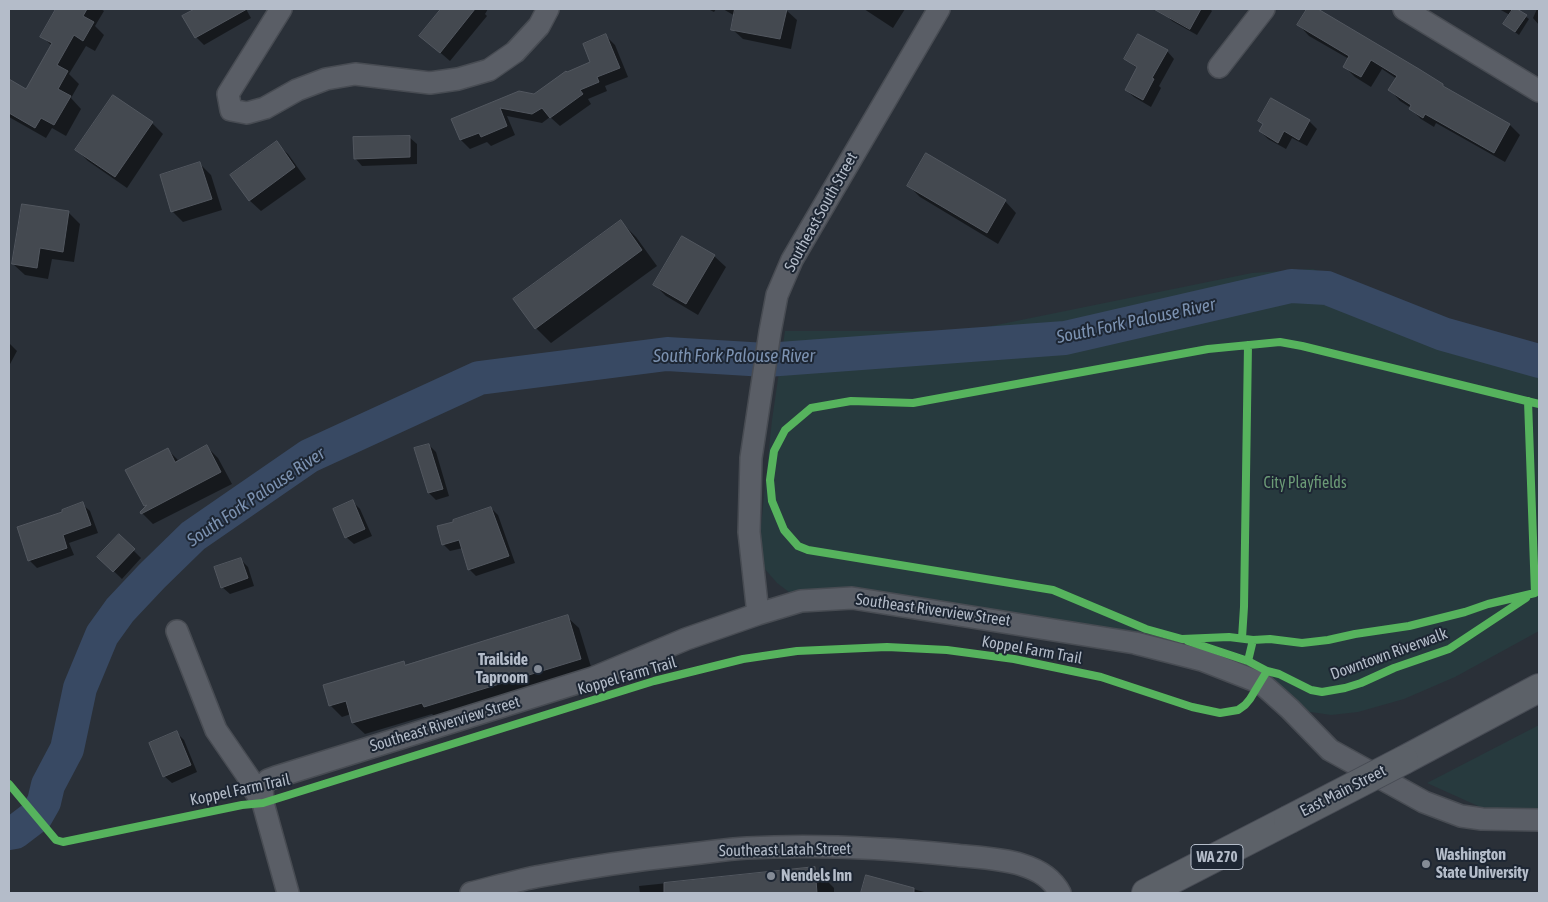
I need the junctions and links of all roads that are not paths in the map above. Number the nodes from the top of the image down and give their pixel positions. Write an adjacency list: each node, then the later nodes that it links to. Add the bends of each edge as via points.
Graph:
1 (280, 9): 2 (street, via 228,94 231,110 247,114 326,79 355,74 430,83 489,70 515,52 539,26)
2 (548, 9)
3 (939, 9): 8 (street, Southeast South Street, via 792,260 777,295 751,458 749,532)
4 (1264, 9): 6 (street)
5 (1404, 9): 7 (street)
6 (1219, 67)
7 (1539, 91)
8 (758, 614): 11 (street, Southeast Riverview Street, via 669,645 593,678 268,780 262,787); 12 (street, Southeast Riverview Street, via 801,601 852,598 1135,642 1202,660 1261,683 1330,750 1424,802 1461,816)
9 (177, 631): 11 (street, via 216,730)
10 (1539, 688): 16 (main road, East Main Street / WA 270, bridge)
11 (263, 803): 13 (street)
12 (1539, 820)
13 (288, 893)
14 (472, 893): 15 (street, Southeast Latah Street, via 540,876 650,859 746,848 834,847 927,852 1023,865 1041,873)
15 (1060, 893)
16 (1146, 893)

